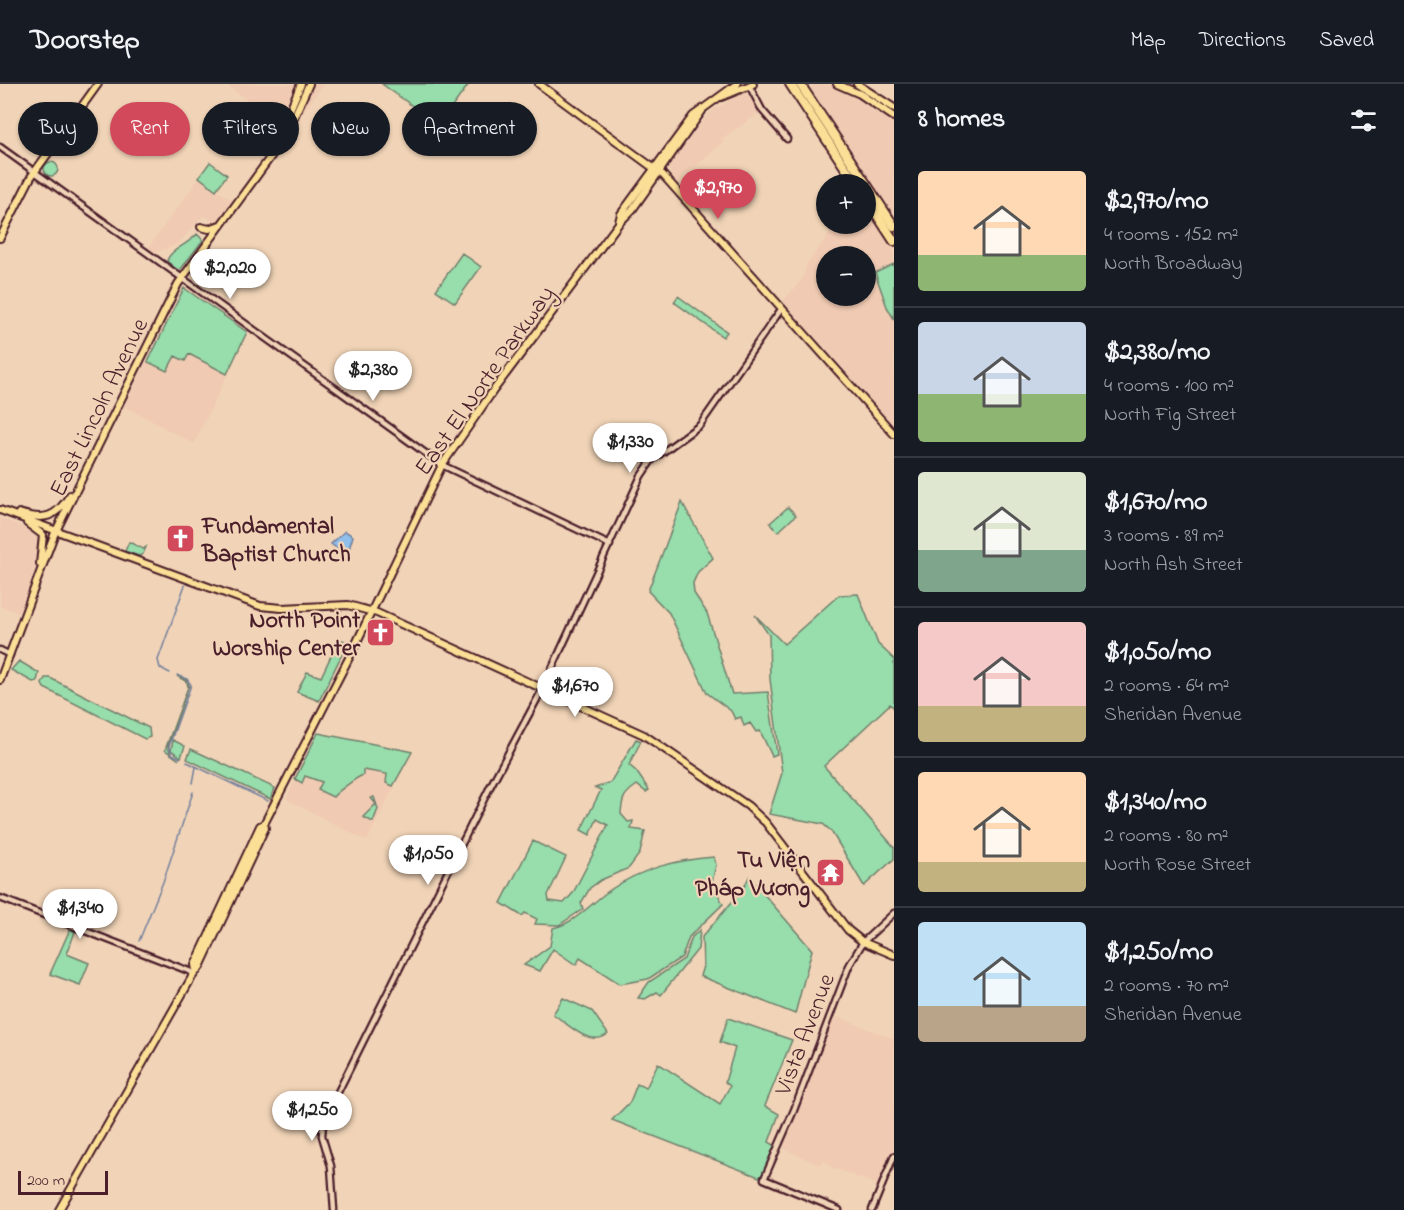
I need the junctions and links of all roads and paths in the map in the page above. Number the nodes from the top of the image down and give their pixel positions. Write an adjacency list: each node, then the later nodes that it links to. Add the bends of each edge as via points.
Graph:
1 (98, 84): 20 (main road)
2 (301, 84): 12 (main road)
3 (309, 84): 18 (main road, via 285,137)
4 (539, 84): 19 (main road)
5 (737, 84): 11 (main road, East El Norte Parkway)
6 (790, 84): 21 (highway)
7 (800, 84): 24 (highway)
8 (837, 84): 14 (main road)
9 (857, 84): 13 (main road)
10 (751, 85): 11 (main road); 15 (street, via 762,110)
11 (718, 98): 19 (main road, East El Norte Parkway, via 702,111)
12 (294, 102)
13 (894, 108)
14 (894, 117)
15 (787, 140)
16 (0, 147): 20 (street)
17 (269, 156): 18 (main road)
18 (262, 168): 23 (main road, East Lincoln Avenue)
19 (657, 170): 29 (main road); 32 (main road, East El Norte Parkway, via 621,214 619,223)
20 (35, 172): 25 (main road); 28 (street)
21 (849, 174)
22 (876, 213): 26 (highway)
23 (221, 225): 27 (main road, East Lincoln Avenue); 27 (main road, via 209,229 199,226)
24 (894, 226)
25 (0, 238)
26 (894, 241)
27 (207, 244): 28 (main road, East Lincoln Avenue)
28 (182, 278): 31 (main road, East Lincoln Avenue); 32 (street)
29 (782, 308): 30 (main road); 36 (street, via 700,425 646,467)
30 (894, 434)
31 (94, 454): 34 (main road, via 63,507 52,516 38,519 15,511); 35 (main road, East Lincoln Avenue)
32 (442, 465): 36 (street); 38 (main road, East El Norte Parkway)
33 (0, 510): 34 (main road)
34 (10, 514): 35 (main road); 37 (main road, via 43,535)
35 (57, 531): 37 (main road, East Lincoln Avenue); 38 (main road, via 260,606 348,605)
36 (610, 545): 43 (street)
37 (38, 580): 40 (main road, East Lincoln Avenue)
38 (371, 611): 43 (main road); 48 (main road, East El Norte Parkway)
39 (0, 650): 40 (street)
40 (9, 655): 41 (main road, East Lincoln Avenue)
41 (2, 667): 42 (main road, East Lincoln Avenue)
42 (0, 680)
43 (542, 690): 46 (main road, via 655,741 748,806 765,822 848,930); 51 (street, via 323,1122)
44 (0, 898): 48 (street)
45 (894, 913): 46 (street, Vista Avenue)
46 (863, 942): 47 (main road); 52 (street, Vista Avenue, via 849,966 764,1179)
47 (894, 955)
48 (195, 972): 50 (main road, East El Norte Parkway)
49 (894, 1156): 53 (street)
50 (59, 1210)
51 (334, 1210)
52 (839, 1210)
53 (872, 1210)

